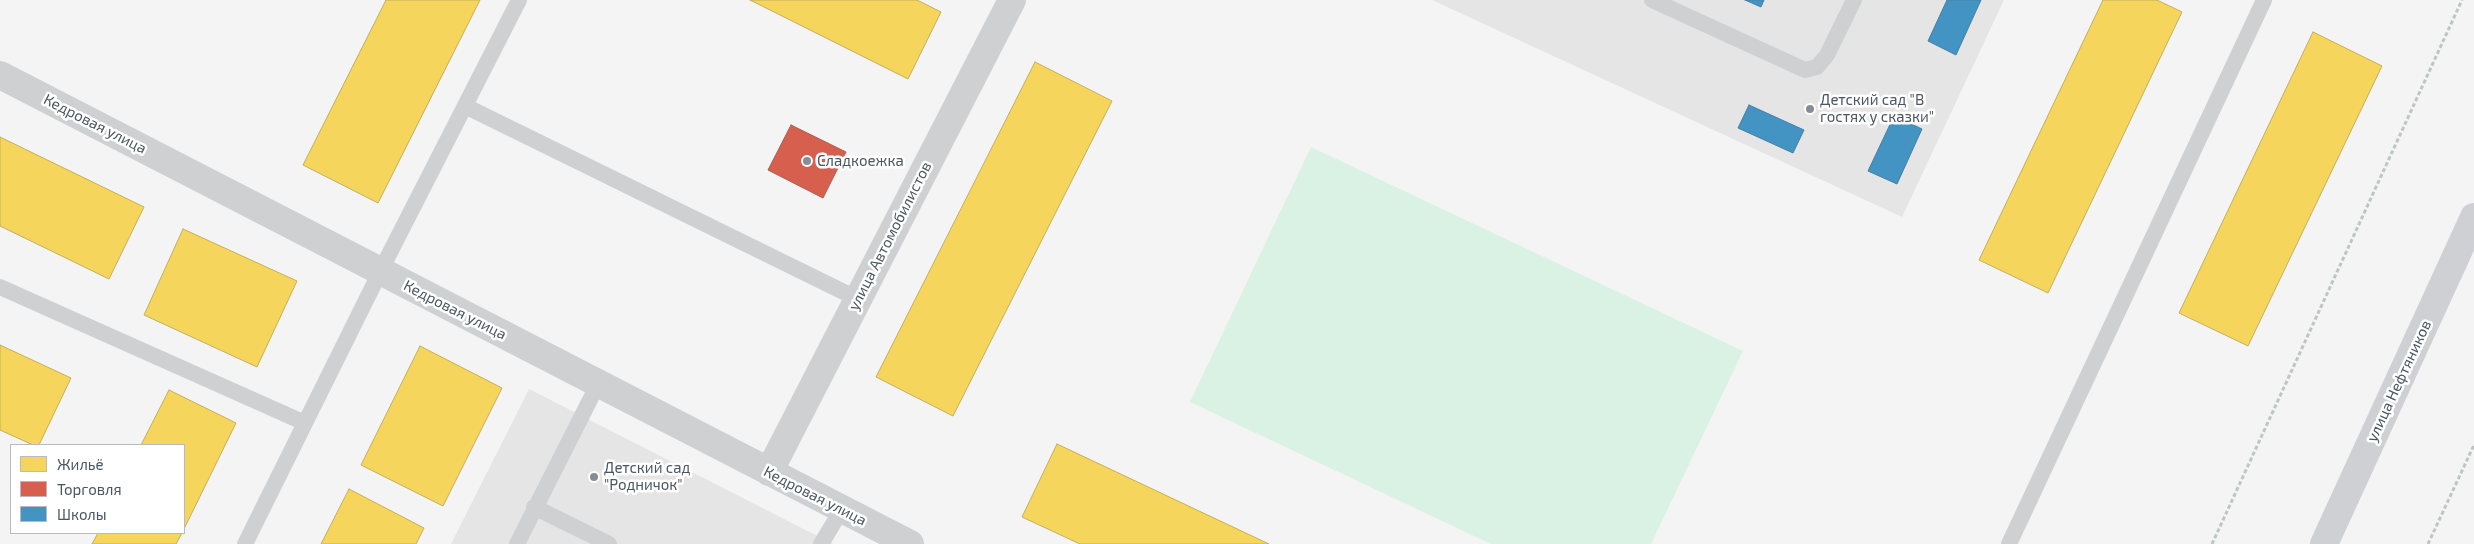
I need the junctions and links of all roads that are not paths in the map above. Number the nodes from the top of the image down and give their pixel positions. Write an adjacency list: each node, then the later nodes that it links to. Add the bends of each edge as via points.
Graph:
1 (519, 0): 7 (lane)
2 (1012, 0): 11 (street, улица Автомобилистов)
3 (1652, 0): 4 (lane, via 1805,70 1817,66 1827,55)
4 (1854, 0)
5 (2264, 0): 22 (lane)
6 (0, 75): 9 (street, Кедровая улица)
7 (465, 106): 9 (lane); 11 (lane)
8 (2474, 217): 23 (street, улица Нефтяников)
9 (380, 272): 12 (street, Кедровая улица); 13 (lane)
10 (0, 287): 13 (lane)
11 (858, 299): 14 (street, улица Автомобилистов)
12 (598, 384): 14 (street, Кедровая улица); 15 (lane)
13 (305, 423): 17 (lane)
14 (769, 472): 16 (street, Кедровая улица)
15 (534, 507): 18 (lane); 19 (lane)
16 (842, 510): 20 (lane); 21 (street, Кедровая улица)
17 (245, 544)
18 (517, 544)
19 (609, 544)
20 (821, 544)
21 (910, 544)
22 (2010, 544)
23 (2324, 544)

